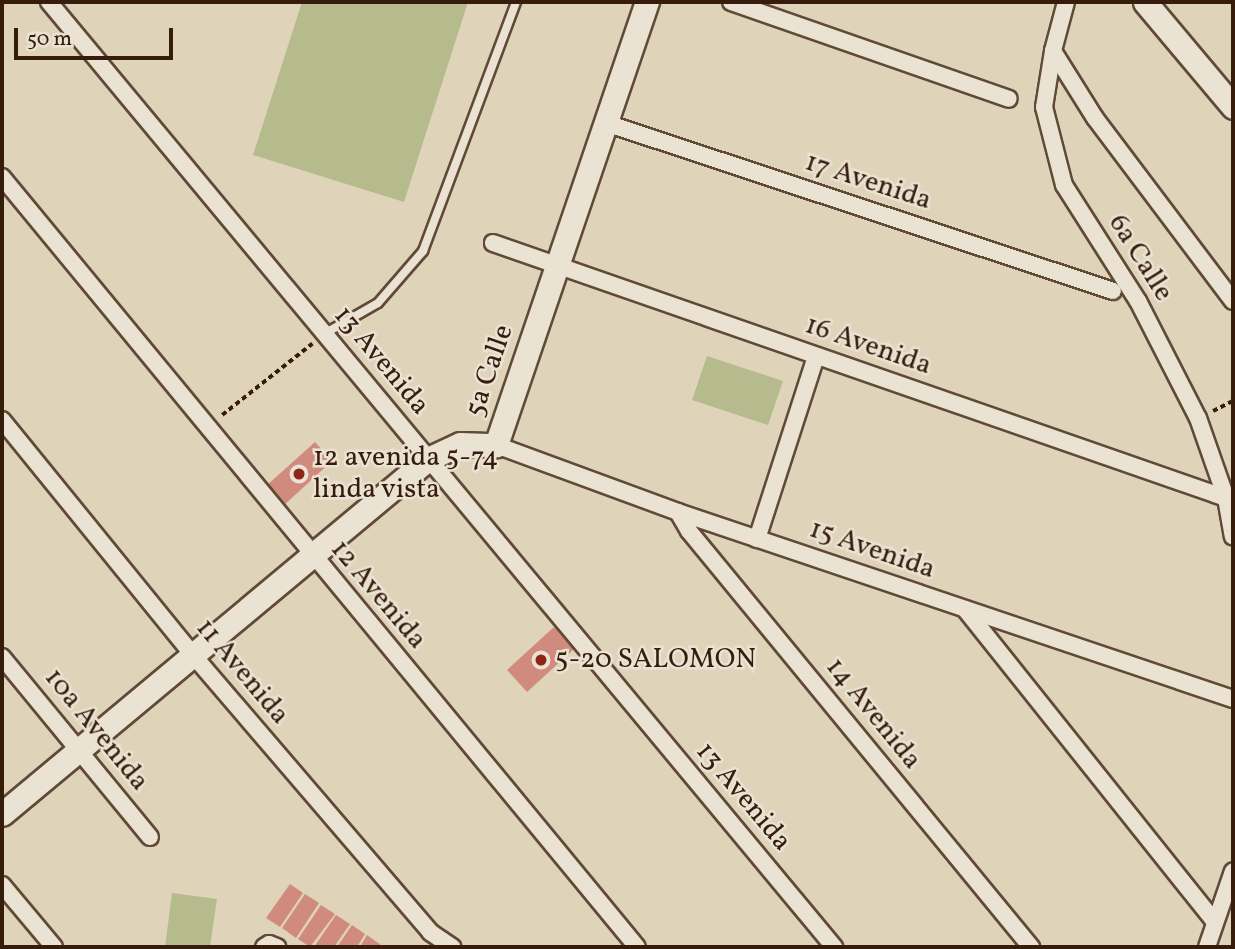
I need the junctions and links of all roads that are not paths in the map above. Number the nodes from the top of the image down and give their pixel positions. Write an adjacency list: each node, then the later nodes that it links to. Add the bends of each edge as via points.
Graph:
1 (48, 2): 16 (street, 13 Avenida)
2 (516, 2): 16 (lane, via 423,251 378,303)
3 (647, 2): 10 (street, 5a Calle)
4 (731, 2): 8 (street)
5 (1066, 2): 7 (street, 6a Calle)
6 (1145, 2): 9 (street)
7 (1054, 51): 15 (street, via 1095,118); 21 (street, 6a Calle, via 1044,107 1064,185 1139,301 1198,418)
8 (1009, 99)
9 (1233, 107)
10 (606, 123): 13 (street, 5a Calle); 14 (street, 17 Avenida)
11 (2, 177): 25 (street, 12 Avenida)
12 (493, 243): 13 (street, 16 Avenida)
13 (557, 266): 17 (street, 16 Avenida); 19 (street, 5a Calle)
14 (1113, 291)
15 (1233, 300)
16 (324, 334): 20 (street, 13 Avenida)
17 (816, 356): 21 (street, 16 Avenida); 24 (street)
18 (2, 420): 27 (street, 11 Avenida)
19 (496, 445): 20 (street, 5a Calle, via 460,444); 22 (street, 15 Avenida)
20 (428, 459): 25 (street, 5a Calle); 39 (street, 13 Avenida)
21 (1226, 498): 23 (street, 6a Calle)
22 (678, 512): 24 (street, 15 Avenida); 40 (street, 14 Avenida)
23 (1233, 536)
24 (757, 538): 26 (street, 15 Avenida)
25 (312, 556): 27 (street, 5a Calle); 38 (street, 12 Avenida)
26 (965, 609): 29 (street, 15 Avenida); 35 (street)
27 (193, 655): 30 (street, 5a Calle); 37 (street, 11 Avenida, via 430,932)
28 (2, 657): 30 (street, 10a Avenida)
29 (1233, 699)
30 (78, 750): 31 (street, 5a Calle); 32 (street, 10a Avenida)
31 (2, 814)
32 (150, 837)
33 (1233, 871): 35 (street)
34 (2, 885): 36 (street)
35 (1214, 921): 41 (street)
36 (54, 947)
37 (453, 947)
38 (637, 947)
39 (834, 947)
40 (1031, 947)
41 (1207, 947)

